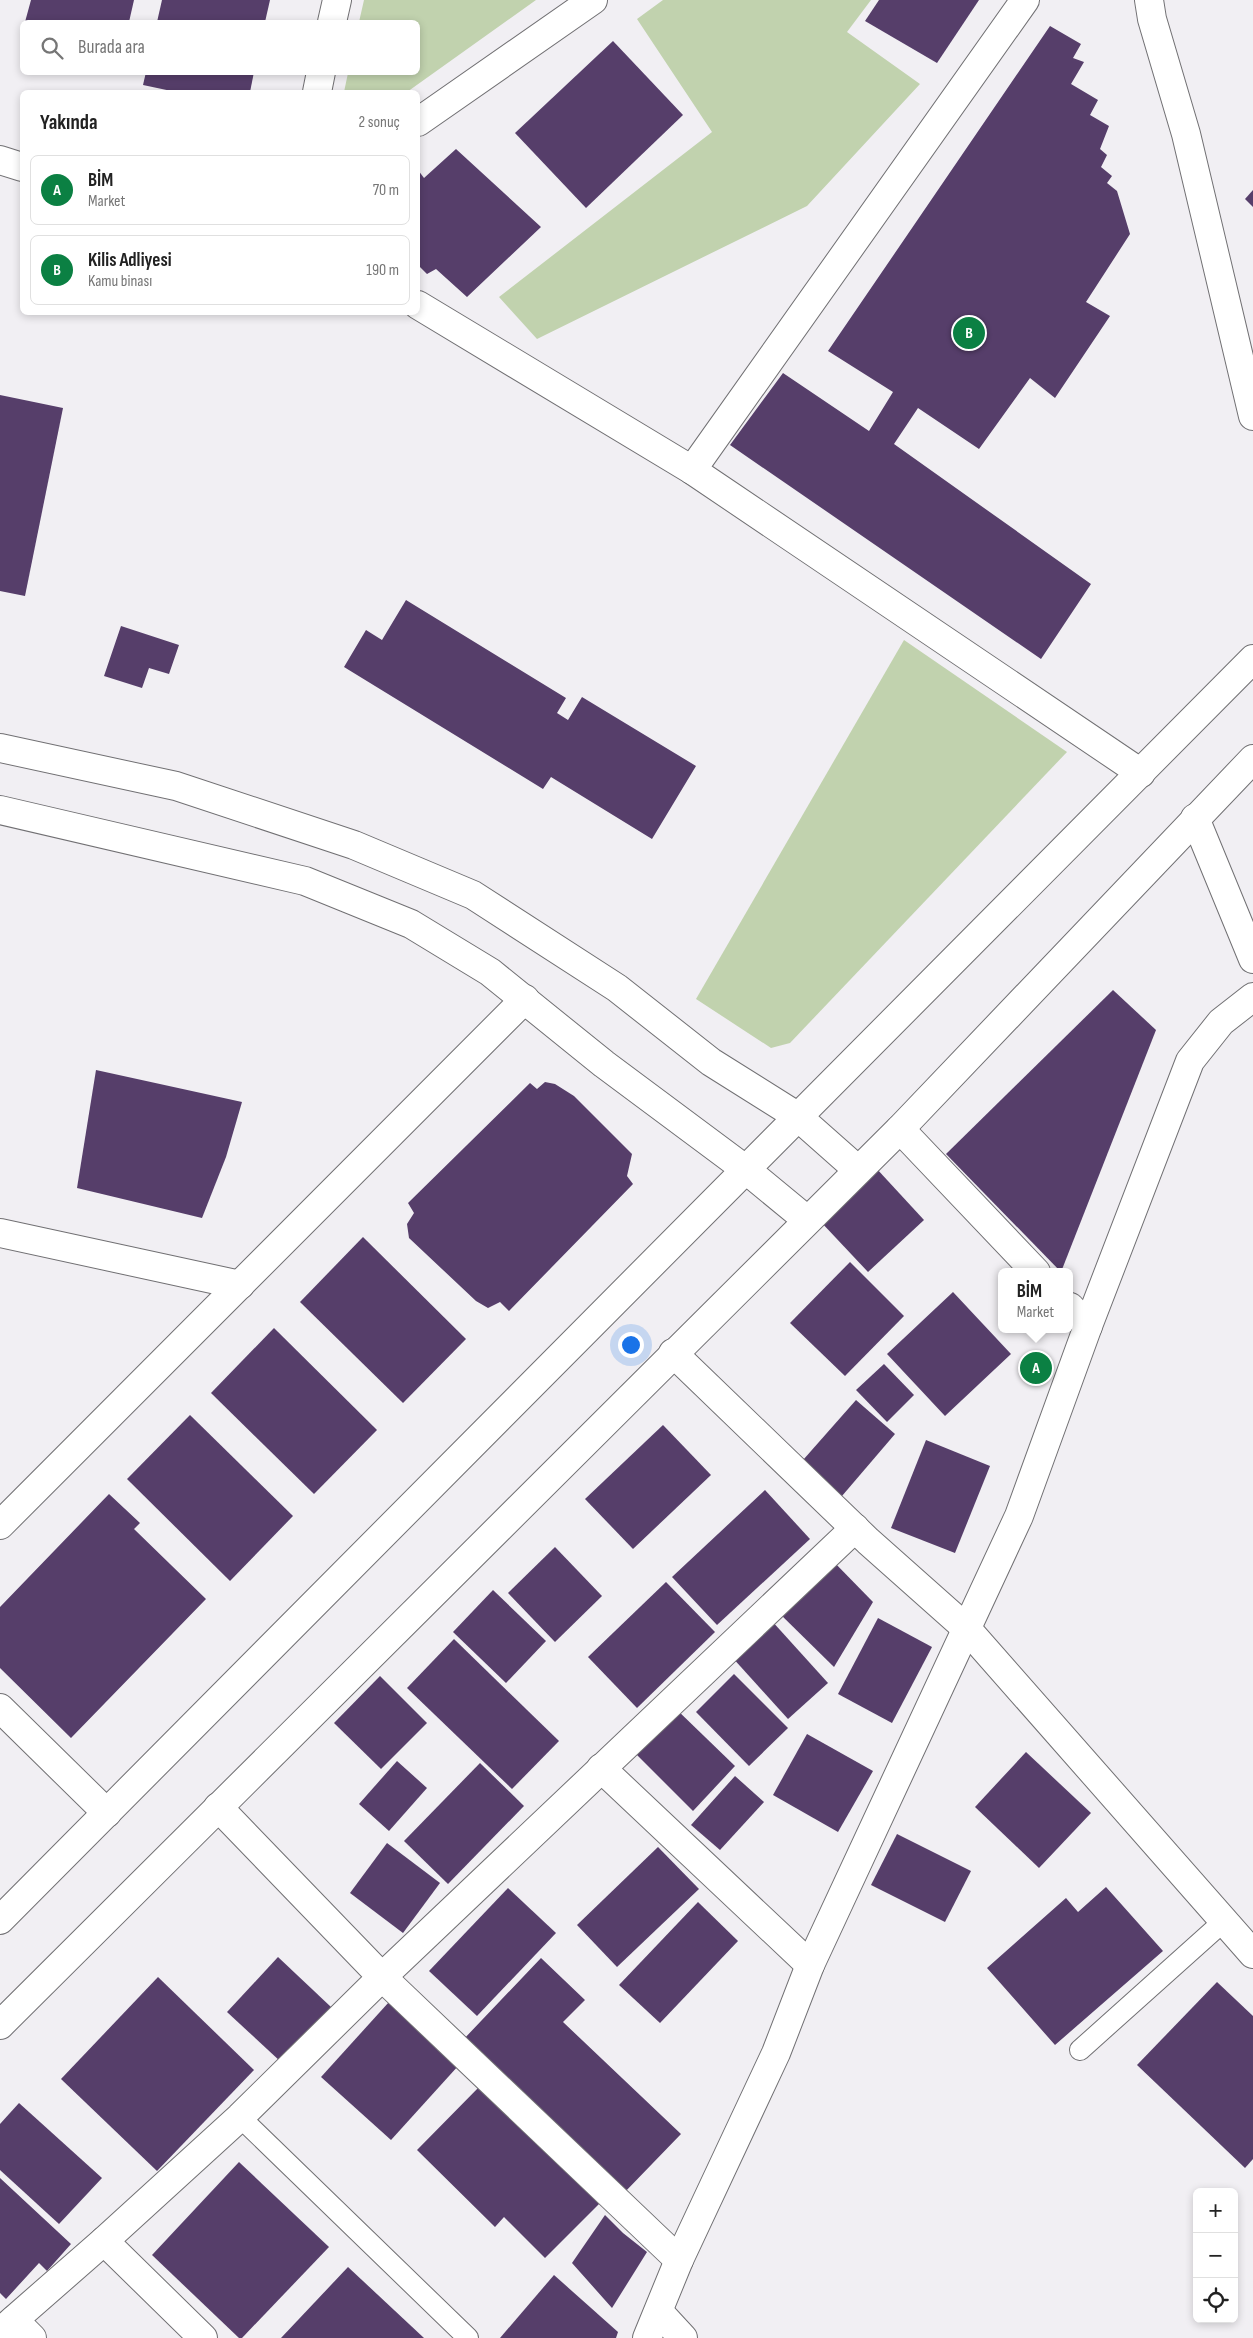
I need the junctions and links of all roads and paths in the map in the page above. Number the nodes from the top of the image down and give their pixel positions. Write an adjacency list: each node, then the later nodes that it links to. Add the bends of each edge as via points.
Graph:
1 (336, 0): 5 (street)
2 (593, 0): 8 (street)
3 (1025, 0): 13 (street)
4 (1149, 0): 12 (street, via 1186,134)
5 (332, 20)
6 (321, 75): 7 (street)
7 (318, 90)
8 (420, 121)
9 (0, 160): 10 (street)
10 (20, 166)
11 (420, 306): 13 (street)
12 (1253, 416)
13 (692, 470): 17 (street)
14 (1253, 659): 17 (street)
15 (0, 748): 23 (street, via 176,786 354,845 473,895 617,988 711,1062)
16 (1253, 759): 19 (street)
17 (1141, 773): 23 (street)
18 (0, 810): 22 (street, via 305,881 412,924 490,972)
19 (1195, 818): 20 (street); 24 (street)
20 (1253, 959)
21 (1253, 997): 31 (street, via 1221,1022 1190,1061)
22 (525, 999): 25 (street, via 604,1064); 30 (street)
23 (797, 1116): 25 (street); 26 (street)
24 (900, 1129): 26 (street); 29 (street)
25 (745, 1169): 27 (street); 39 (street)
26 (858, 1170): 27 (street)
27 (807, 1220): 32 (street)
28 (0, 1233): 30 (street)
29 (1032, 1268)
30 (240, 1285): 33 (street)
31 (1079, 1316): 35 (street, via 1019,1516)
32 (673, 1353): 34 (street); 38 (street)
33 (0, 1525)
34 (855, 1528): 35 (street); 37 (street)
35 (967, 1629): 41 (street); 43 (street)
36 (0, 1708): 39 (street)
37 (601, 1768): 43 (street); 44 (street)
38 (218, 1808): 44 (street); 45 (street)
39 (107, 1814): 40 (street)
40 (0, 1920)
41 (1224, 1921): 42 (street); 46 (lane)
42 (1253, 1954)
43 (810, 1965): 49 (street, via 776,2053)
44 (382, 1977): 47 (street); 49 (street)
45 (0, 2025)
46 (1080, 2050)
47 (240, 2117): 48 (street); 53 (lane)
48 (104, 2241): 51 (street); 52 (street)
49 (679, 2260): 50 (street)
50 (659, 2312): 54 (street); 55 (street)
51 (15, 2330)
52 (203, 2338)
53 (468, 2338)
54 (647, 2338)
55 (683, 2338)

